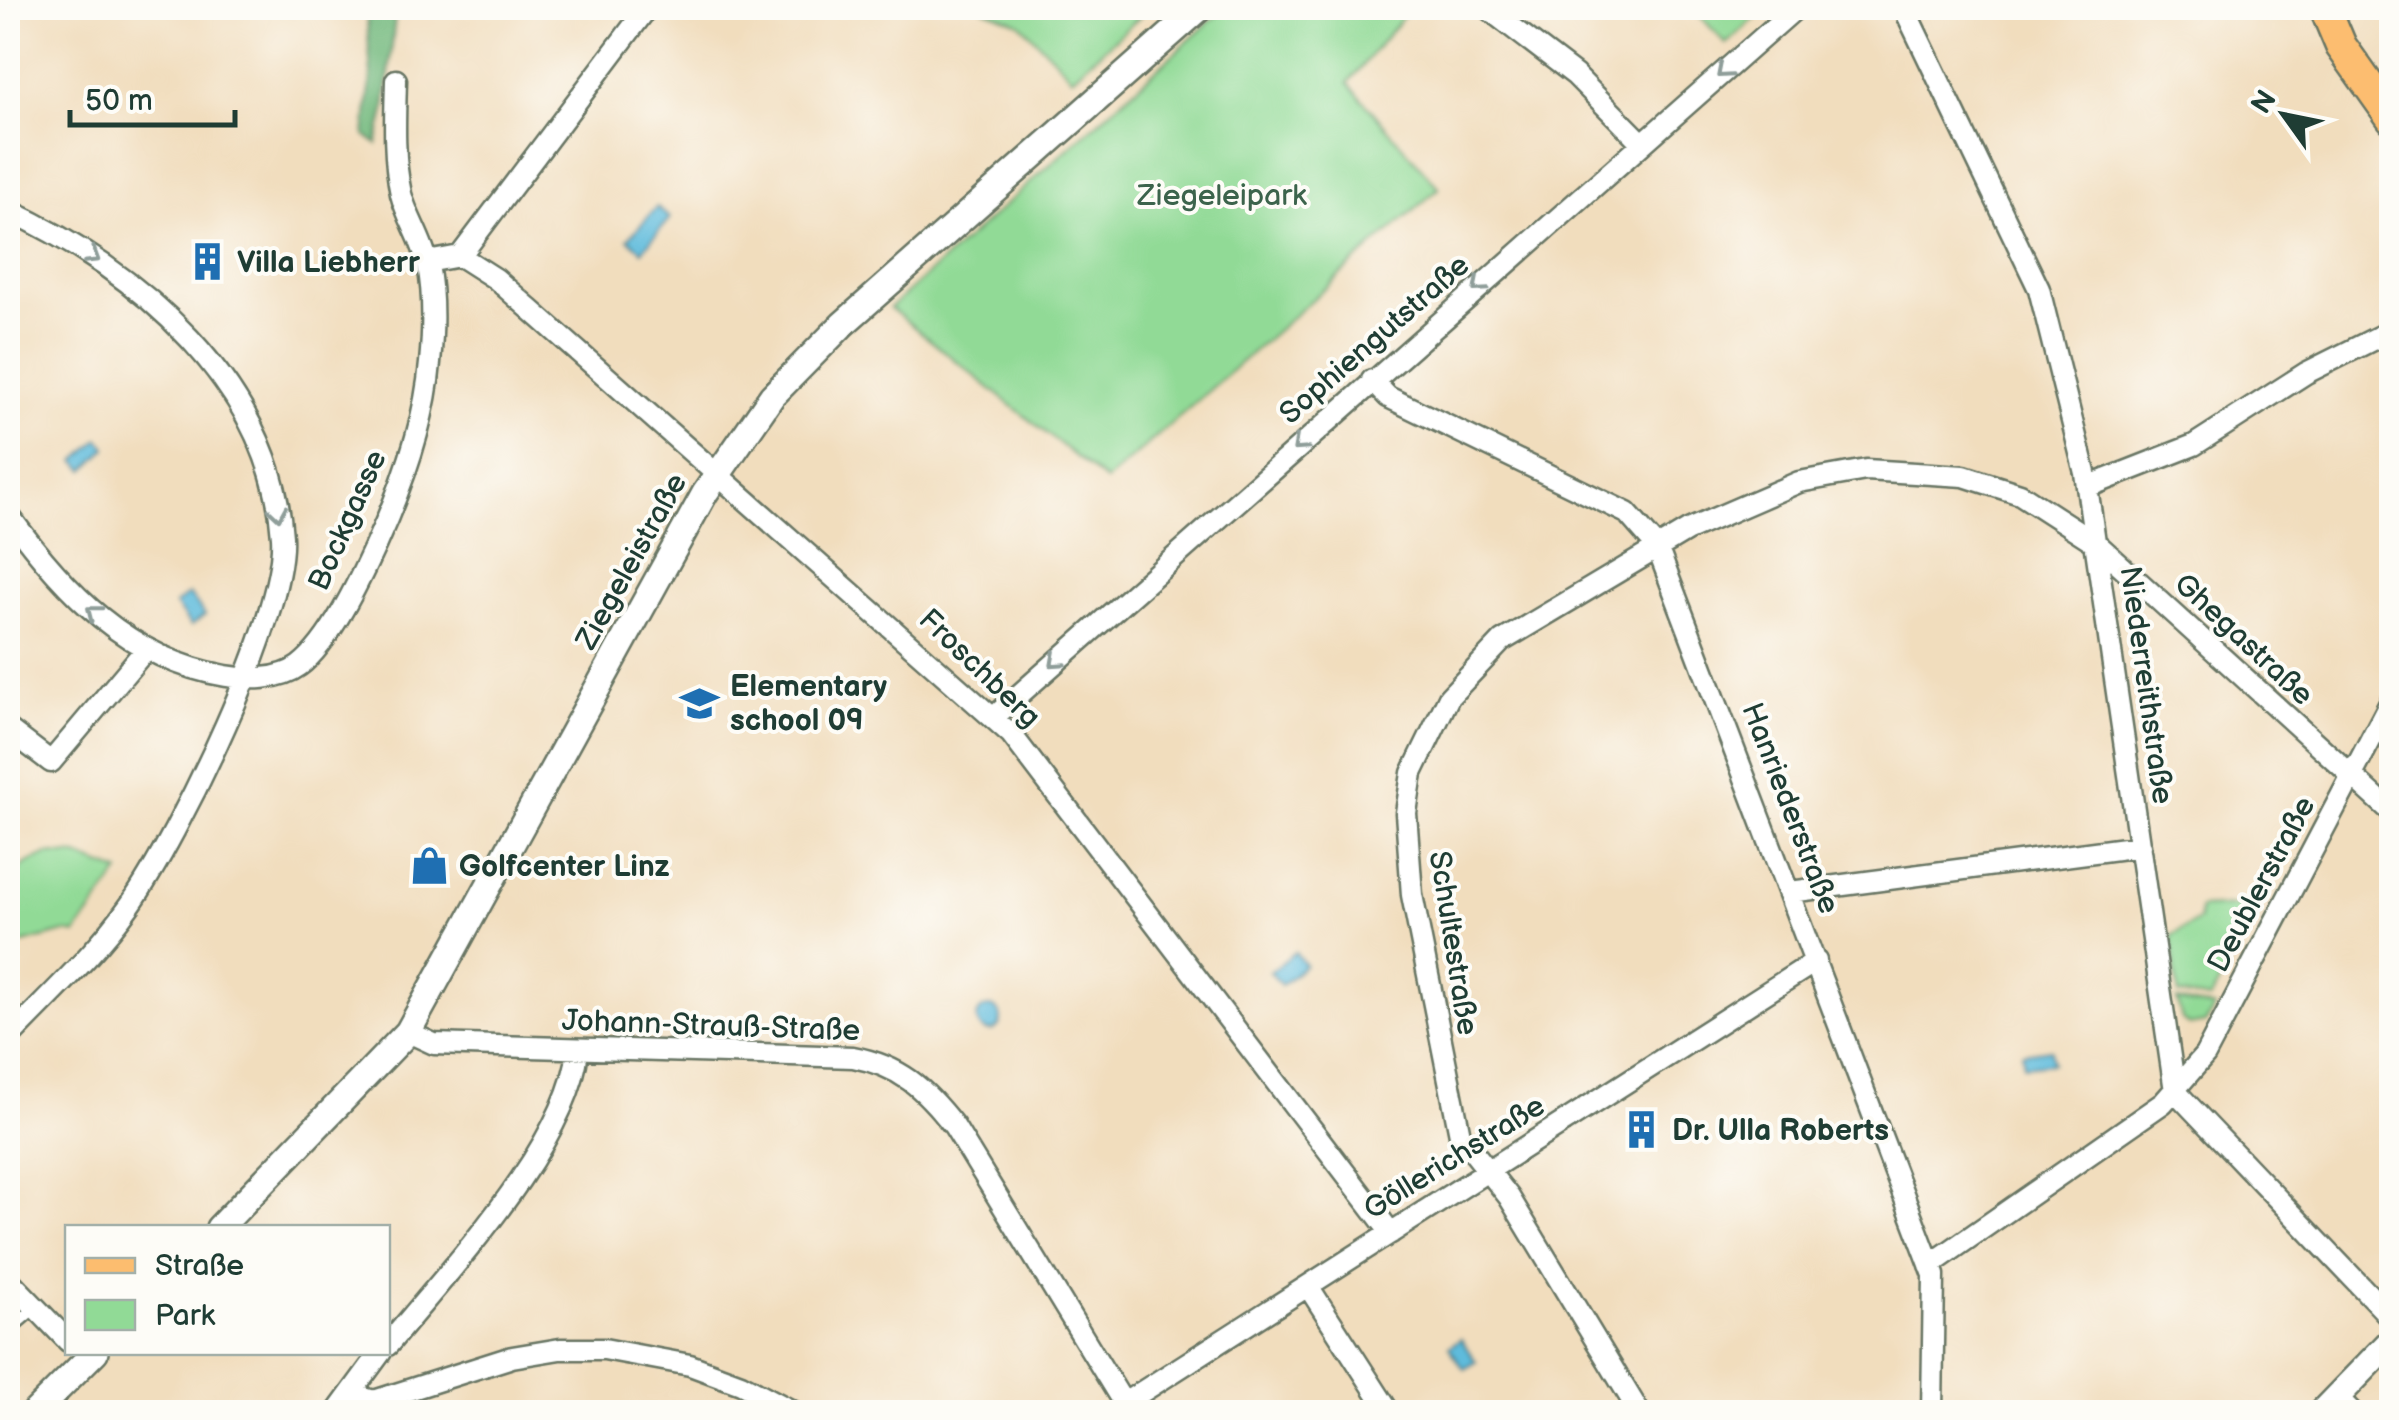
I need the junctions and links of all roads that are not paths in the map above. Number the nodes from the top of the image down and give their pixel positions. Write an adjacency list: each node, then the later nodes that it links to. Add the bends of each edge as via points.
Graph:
1 (647, 8): 13 (street)
2 (1200, 8): 17 (street, Ziegeleistraße, via 820,345 772,396)
3 (1487, 8): 11 (street, via 1575,75)
4 (1796, 8): 11 (street, Sophiengutstraße, one-way to 11)
5 (1904, 8): 18 (street, Niederreithstraße, via 2039,289)
6 (2297, 8): 8 (main road)
7 (2325, 8): 8 (main road)
8 (2341, 46): 10 (main road)
9 (396, 80): 14 (street, Bockgasse, via 402,194)
10 (2392, 118)
11 (1642, 143): 16 (street, Sophiengutstraße, one-way to 16)
12 (8, 210): 23 (street, one-way to 23, via 114,271 172,319 249,424 268,465 282,539 280,576)
13 (460, 256): 14 (street); 17 (street, Froschberg, via 496,278)
14 (428, 262): 23 (street, Bockgasse, via 430,365 417,431 381,533 311,655 297,668)
15 (2392, 330): 18 (street, via 2306,373 2194,445)
16 (1372, 380): 21 (street, Hanriederstraße, via 1388,397 1627,513); 25 (street, Sophiengutstraße, one-way to 25)
17 (717, 473): 25 (street, Froschberg); 32 (street, Ziegeleistraße)
18 (2087, 486): 20 (street, Niederreithstraße)
19 (8, 514): 22 (street, one-way to 19, via 82,605)
20 (2096, 543): 21 (street, Ghegastraße, via 2056,514 1994,484 1893,470 1799,482); 27 (street, Ghegastraße); 29 (street, Niederreithstraße)
21 (1658, 547): 30 (street, Hanriederstraße); 36 (street, Schultestraße, via 1545,613 1472,668 1449,697 1412,772 1408,861 1451,1101 1460,1135)
22 (146, 649): 23 (street, via 204,672); 26 (street, via 51,762)
23 (244, 679): 33 (street, via 132,902)
24 (2392, 700): 27 (street, Deublerstraße)
25 (994, 717): 38 (street, Froschberg)
26 (8, 728)
27 (2351, 776): 28 (street, Ghegastraße); 35 (street, Deublerstraße, via 2205,1055)
28 (2392, 812)
29 (2140, 846): 30 (street); 35 (street, Niederreithstraße)
30 (1790, 892): 31 (street, Hanriederstraße)
31 (1816, 961): 36 (street, Göllerichstraße); 39 (street, Hanriederstraße)
32 (408, 1032): 34 (street, Johann-Strauß-Straße, via 434,1044); 37 (street, Ziegeleistraße)
33 (8, 1039)
34 (578, 1050): 47 (street, via 534,1158); 52 (street, Johann-Strauß-Straße, via 853,1057 901,1071 954,1126)
35 (2175, 1091): 39 (street, Deublerstraße); 43 (street)
36 (1488, 1171): 38 (street, Göllerichstraße); 57 (street, Schultestraße)
37 (221, 1225)
38 (1391, 1233): 41 (street, Göllerichstraße)
39 (1930, 1265): 58 (street, Hanriederstraße)
40 (8, 1279): 42 (street)
41 (1308, 1286): 52 (street, Göllerichstraße); 56 (street)
42 (35, 1308): 44 (lane); 45 (street)
43 (2392, 1320)
44 (8, 1332)
45 (65, 1339)
46 (2392, 1340): 51 (street)
47 (390, 1342)
48 (87, 1355): 53 (street)
49 (379, 1355): 50 (street)
50 (351, 1394): 54 (street); 55 (street, via 374,1401 512,1358 604,1349 690,1365)
51 (2337, 1407)
52 (1126, 1408)
53 (36, 1412)
54 (337, 1412)
55 (794, 1412)
56 (1389, 1412)
57 (1639, 1412)
58 (1932, 1412)

